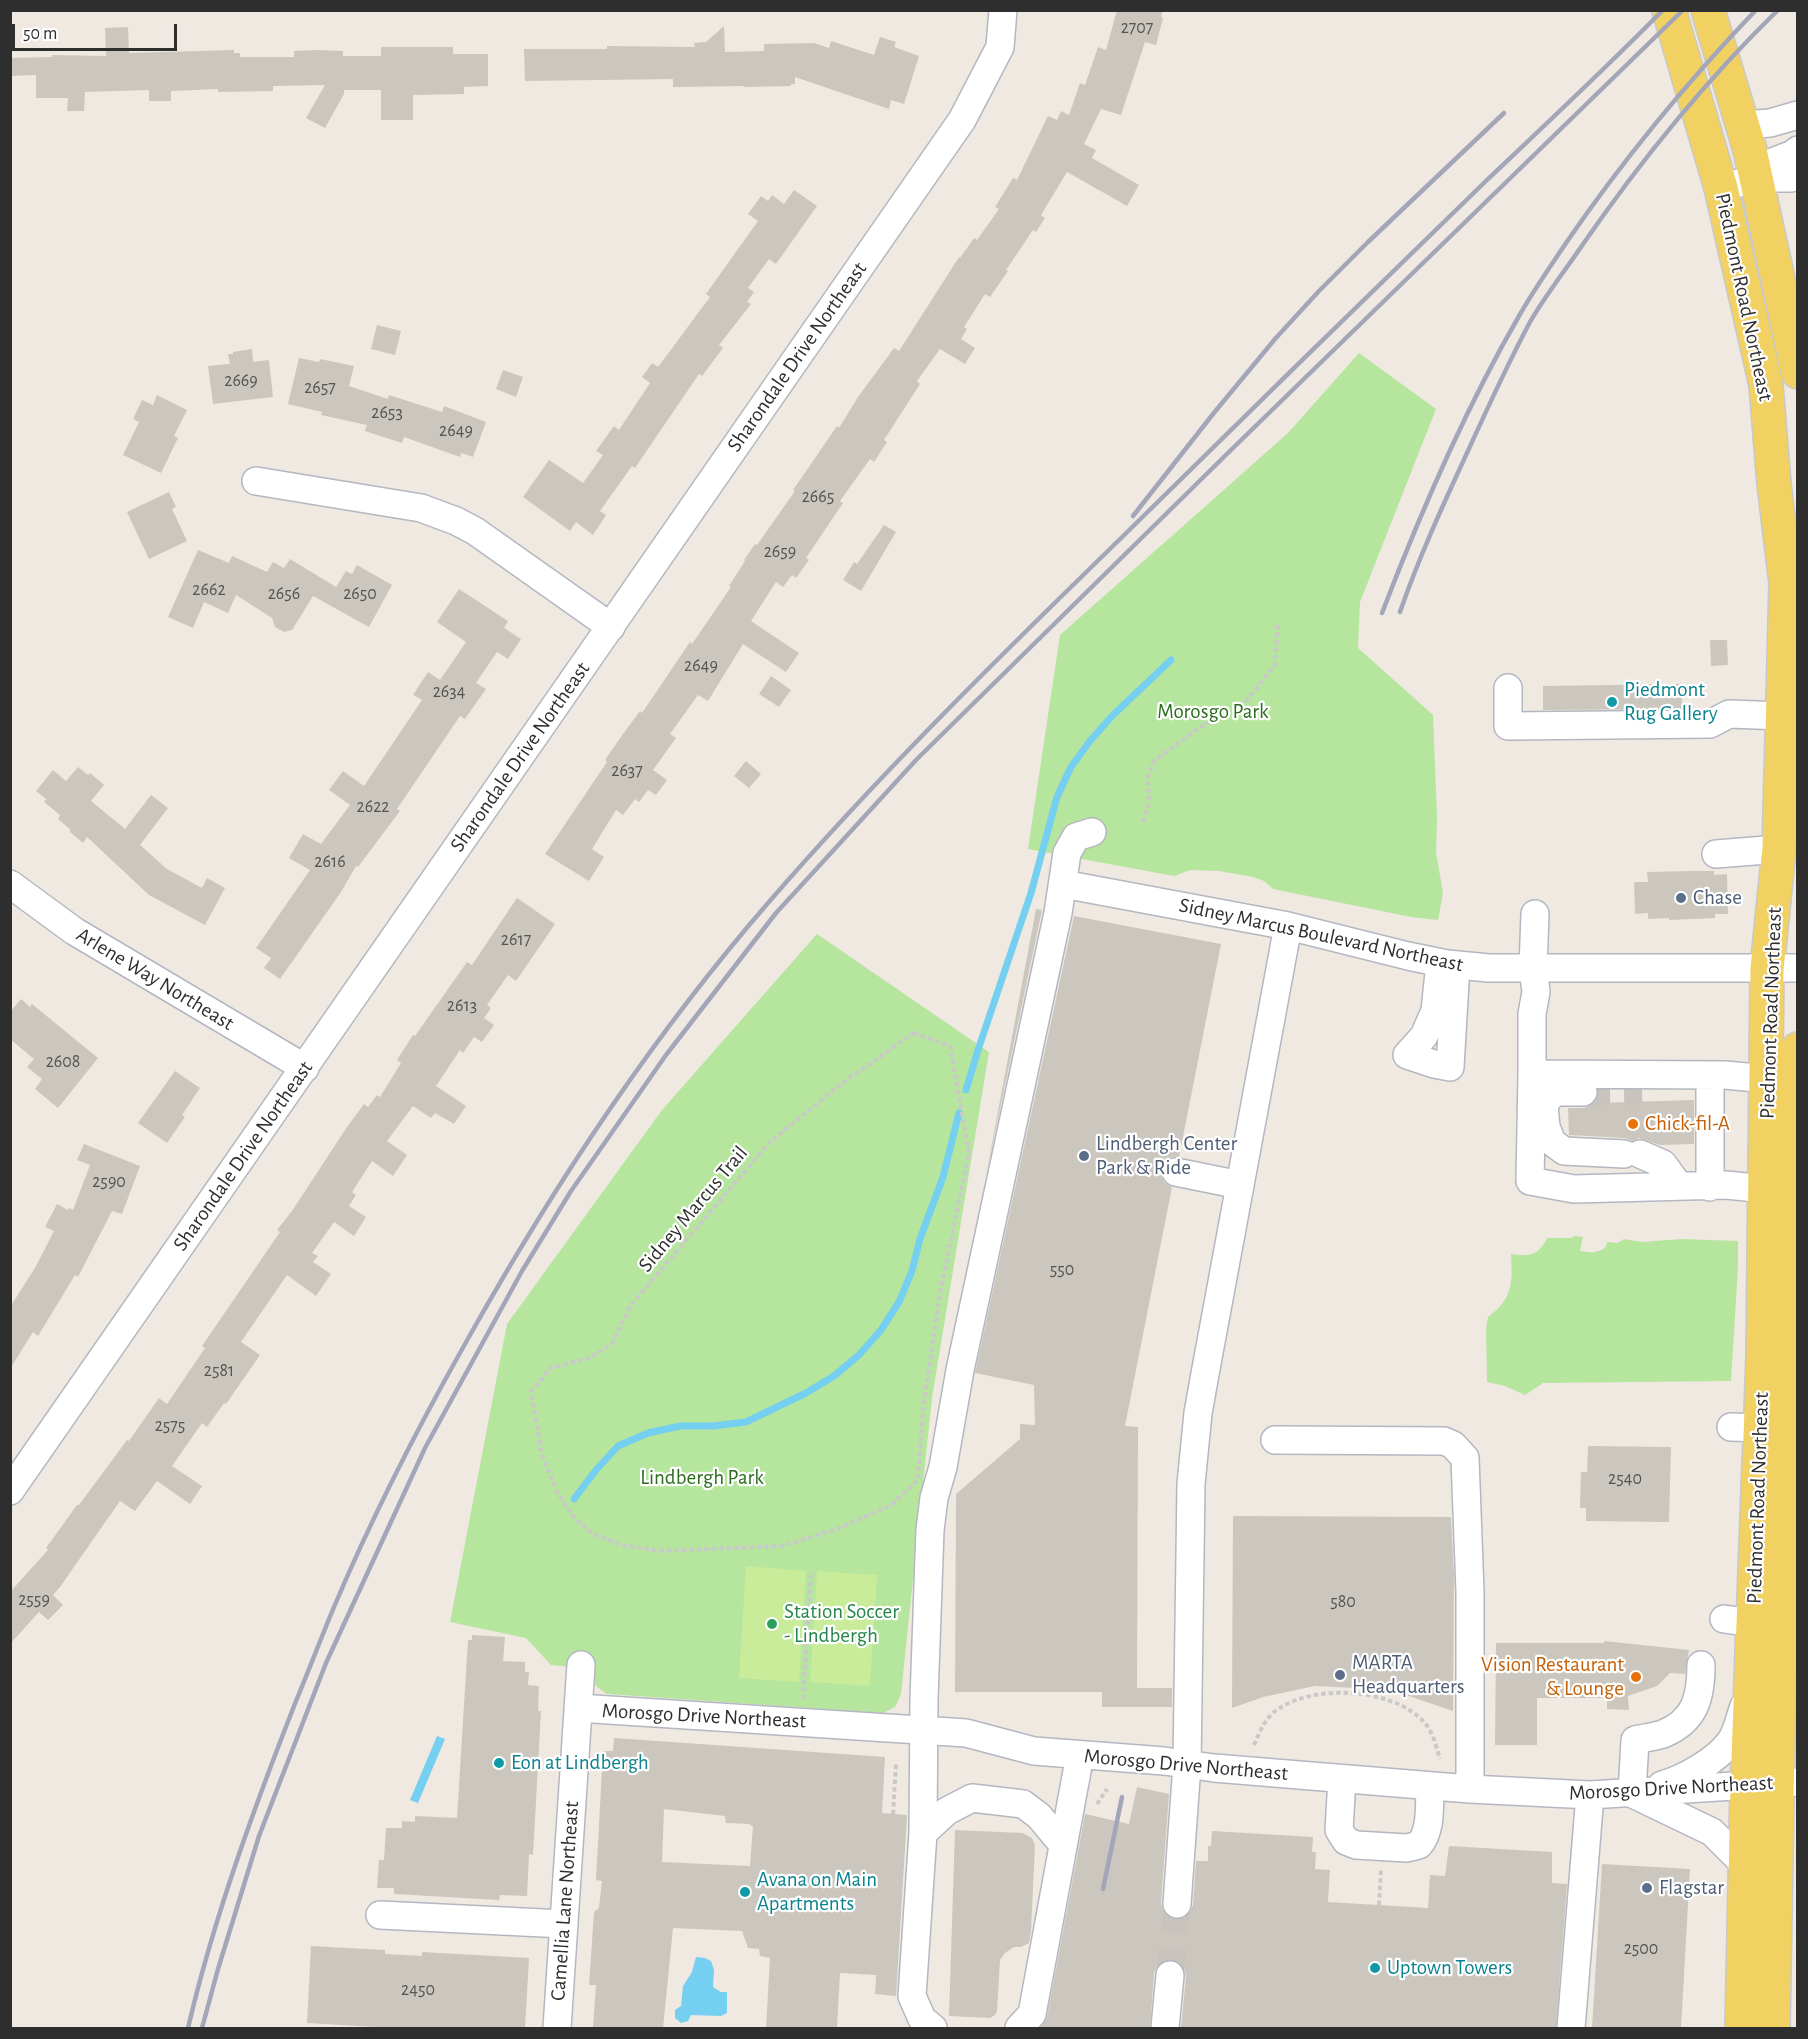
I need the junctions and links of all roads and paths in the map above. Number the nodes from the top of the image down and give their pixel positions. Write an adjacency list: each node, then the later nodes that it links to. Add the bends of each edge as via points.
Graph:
1 (1003, 10): 13 (street, Sharondale Drive Northeast, via 1000,47 962,120)
2 (1669, 10): 9 (main road, Piedmont Road Northeast)
3 (1708, 10): 5 (main road, Piedmont Road Northeast)
4 (1797, 115): 5 (street)
5 (1744, 125): 8 (main road, Piedmont Road Northeast)
6 (1797, 150): 8 (street, via 1770,163)
7 (1797, 175): 8 (street)
8 (1757, 178): 9 (street); 10 (main road, Piedmont Road Northeast)
9 (1721, 188): 15 (main road, Piedmont Road Northeast, via 1766,385 1786,583)
10 (1797, 372)
11 (256, 481): 13 (street, via 421,508 456,520)
12 (1278, 622): 16 (path, via 1275,664 1247,700 1154,761 1148,776 1149,803)
13 (611, 627): 28 (street, Sharondale Drive Northeast)
14 (1508, 688): 15 (street, via 1508,726 1710,724 1729,714)
15 (1783, 716): 18 (main road, Piedmont Road Northeast)
16 (1143, 822)
17 (1092, 832): 21 (street, via 1076,837 1067,853)
18 (1779, 849): 19 (street); 26 (main road, Piedmont Road Northeast)
19 (1716, 855)
20 (10, 884): 28 (street, Arlene Way Northeast, via 74,931)
21 (1063, 884): 23 (street, Sidney Marcus Boulevard Northeast); 52 (street, via 934,1498)
22 (1535, 914): 25 (street)
23 (1288, 926): 24 (street, Sidney Marcus Boulevard Northeast); 35 (street)
24 (1448, 964): 24 (street, via 1450,1067 1407,1054 1424,1036); 25 (street, Sidney Marcus Boulevard Northeast)
25 (1533, 968): 26 (street, Sidney Marcus Boulevard Northeast); 29 (street, via 1536,992)
26 (1782, 969): 31 (main road, Piedmont Road Northeast)
27 (1797, 1049): 39 (main road, Piedmont Road Northeast)
28 (305, 1068): 43 (street, Sharondale Drive Northeast)
29 (1532, 1074): 30 (street); 36 (street, via 1530,1181 1574,1189)
30 (1698, 1075): 31 (street); 32 (street, via 1672,1091); 37 (street)
31 (1767, 1079): 38 (main road, Piedmont Road Northeast)
32 (1642, 1091)
33 (1583, 1092): 36 (street, via 1553,1092 1544,1106 1552,1142 1564,1151 1632,1154 1664,1164)
34 (1176, 1172): 35 (street)
35 (1240, 1185): 57 (street, via 1194,1448)
36 (1680, 1186): 37 (street)
37 (1710, 1187): 38 (street)
38 (1766, 1189): 40 (main road, Piedmont Road Northeast, via 1763,1356)
39 (1793, 1310): 40 (main road, Piedmont Road Northeast)
40 (1768, 1422): 48 (main road, Piedmont Road Northeast, via 1738,1621); 59 (main road, Piedmont Road Northeast)
41 (1275, 1440): 62 (street, via 1444,1441 1465,1458)
42 (918, 1480): 42 (path, Sidney Marcus Trail, via 891,1505 840,1528 782,1546 660,1551 622,1545 595,1535 575,1519 557,1492 542,1455 531,1391 551,1368 589,1358 612,1344 630,1306 769,1143 842,1083 914,1033 950,1046 969,1153 940,1293 923,1409)
43 (10, 1491)
44 (811, 1571): 50 (path)
45 (580, 1665): 51 (street, Camellia Lane Northeast)
46 (1701, 1665): 63 (street, via 1701,1687 1690,1717 1662,1734 1635,1740)
47 (1343, 1687): 49 (path)
48 (1750, 1691): 59 (main road, Piedmont Road Northeast); 63 (street, via 1731,1741 1717,1755 1678,1780)
49 (1343, 1693): 53 (path, via 1316,1694 1291,1701 1272,1714); 55 (path, via 1369,1695 1411,1711 1434,1738)
50 (802, 1700)
51 (578, 1708): 52 (street, Morosgo Drive Northeast); 75 (street, Camellia Lane Northeast)
52 (923, 1729): 54 (street, Morosgo Drive Northeast, via 966,1733 1034,1750); 67 (street)
53 (1254, 1745)
54 (1080, 1755): 57 (street, Morosgo Drive Northeast); 68 (street)
55 (1440, 1758)
56 (897, 1764): 66 (path)
57 (1187, 1765): 58 (street, Morosgo Drive Northeast); 72 (street)
58 (1342, 1779): 60 (street, Morosgo Drive Northeast); 60 (street, via 1339,1830 1346,1841 1356,1845 1419,1845 1426,1835)
59 (1774, 1784): 63 (street, Morosgo Drive Northeast); 69 (main road, Piedmont Road Northeast); 71 (main road, Piedmont Road Northeast)
60 (1430, 1786): 62 (street, Morosgo Drive Northeast)
61 (1107, 1789): 65 (path)
62 (1470, 1789): 64 (street, Morosgo Drive Northeast)
63 (1632, 1793): 64 (street, Morosgo Drive Northeast); 69 (street, via 1712,1832)
64 (1590, 1795): 81 (street)
65 (1096, 1805)
66 (893, 1814)
67 (923, 1833): 68 (street, via 947,1811 972,1798 1023,1804 1039,1816); 78 (street, via 912,1996 922,2019)
68 (1063, 1845): 79 (street, via 1032,2014)
69 (1745, 1865): 82 (main road, Piedmont Road Northeast)
70 (1382, 1866): 73 (path)
71 (1787, 1899): 83 (main road, Piedmont Road Northeast)
72 (1177, 1904)
73 (1379, 1905)
74 (380, 1916): 75 (street)
75 (564, 1924): 77 (street, Camellia Lane Northeast)
76 (1170, 1975): 80 (street)
77 (557, 2028)
78 (933, 2028)
79 (1019, 2028)
80 (1166, 2028)
81 (1571, 2028)
82 (1742, 2028)
83 (1773, 2028)

